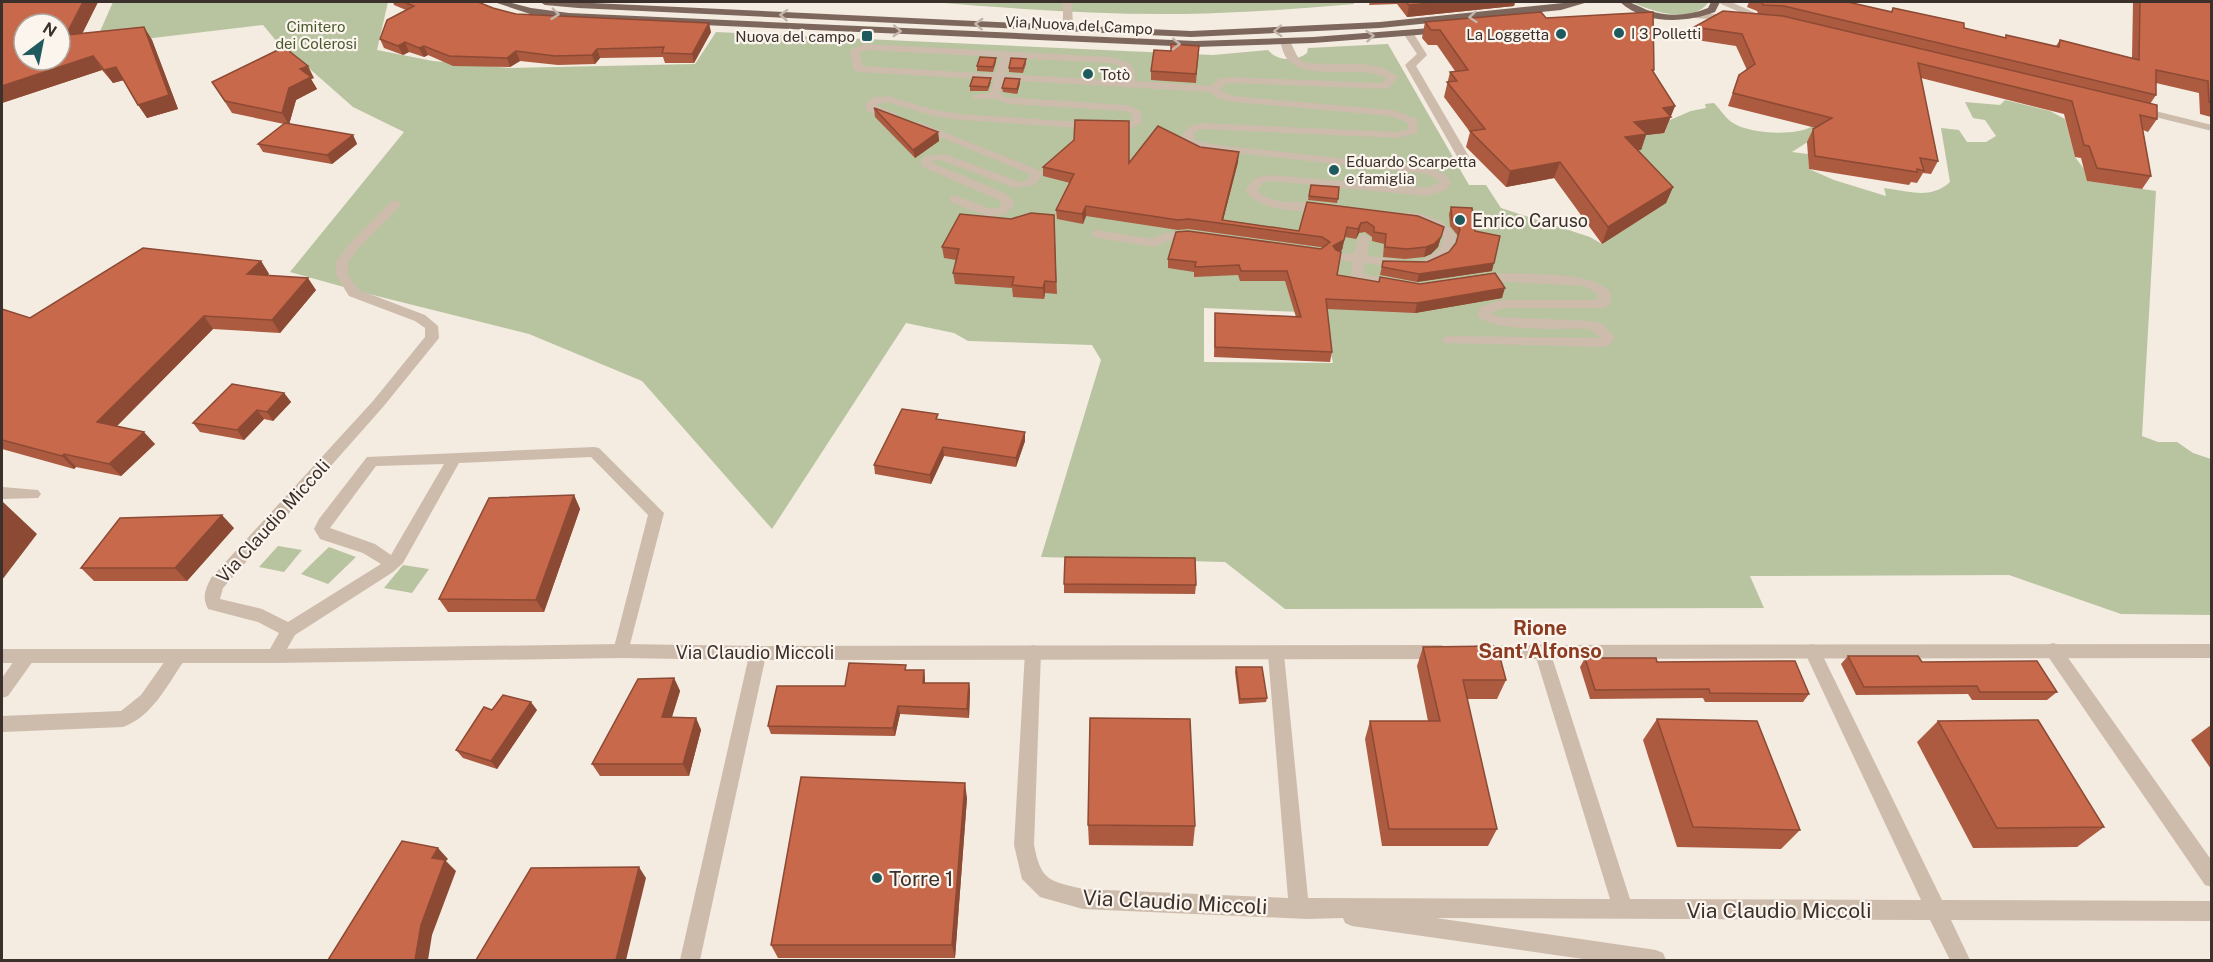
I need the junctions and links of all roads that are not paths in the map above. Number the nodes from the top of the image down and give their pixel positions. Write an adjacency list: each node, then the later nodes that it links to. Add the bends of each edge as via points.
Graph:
1 (499, 2): 16 (main road, Via Nuova del Campo, one-way to 16, via 569,16 1147,44)
2 (545, 2): 13 (main road, Via Nuova del Campo, one-way to 2)
3 (1558, 2): 9 (main road)
4 (1583, 2): 9 (main road, Via Nuova del Campo)
5 (1625, 2): 11 (main road)
6 (1715, 2): 12 (main road, via 1712,10)
7 (1724, 2): 12 (street, via 1778,23)
8 (1067, 3): 13 (street)
9 (1531, 10): 13 (main road, Via Nuova del Campo, one-way to 13, via 1380,25 1240,33)
10 (1621, 15): 11 (main road)
11 (1658, 15): 12 (main road)
12 (1698, 16)
13 (1068, 29)
14 (1451, 30): 15 (main road, Via Nuova del Campo)
15 (1408, 33): 16 (main road, Via Nuova del Campo, one-way to 15); 25 (street, via 1422,55 1410,65)
16 (1285, 41): 20 (street, via 1296,62 1375,69 1393,77 1385,86 1376,87 1232,80 1222,81)
17 (1006, 55): 18 (street); 18 (street, via 864,46 855,50 858,69); 19 (street, via 1120,62 1130,70)
18 (1000, 77): 19 (street); 21 (street, via 995,93)
19 (1130, 84): 20 (street)
20 (1215, 89): 28 (street, via 1217,94 1233,99 1393,113 1413,121 1414,130 1398,135 1201,126 1188,132 1191,142 1199,145 1429,171 1445,183 1442,188 1427,192 1270,178 1259,180 1251,190 1265,202)
21 (998, 96): 22 (street); 26 (street, via 1009,101 1127,108 1137,113 1139,119 1131,126 1101,126 961,117 888,99 870,104 871,109 1037,173 1031,183 1019,186 941,156 928,158 927,165 1004,197 1009,203 1001,212 987,212)
22 (977, 97)
23 (2131, 108): 24 (street)
24 (2211, 128)
25 (1469, 166)
26 (954, 200)
27 (396, 204): 42 (street, Via Claudio Miccoli, via 352,247 342,262 342,275 354,293 420,318 431,326 432,338 398,382 212,591 214,604 262,616)
28 (1341, 210)
29 (1397, 215): 34 (street, via 1428,219 1445,229 1449,236 1446,251 1432,261 1412,265)
30 (1096, 234): 31 (street, via 1155,243 1164,237)
31 (1208, 237)
32 (1364, 238): 34 (street)
33 (1340, 256): 34 (street)
34 (1359, 258): 36 (street, via 1356,277)
35 (1463, 281): 37 (street, via 1491,277 1585,282 1605,293 1603,304 1503,304 1486,309 1484,315 1497,321 1590,325 1606,332 1608,337 1600,343)
36 (1409, 286)
37 (1449, 340)
38 (455, 458): 41 (street); 41 (street, Via Claudio Miccoli, via 372,461 324,523 326,535 374,550); 44 (street, Via Claudio Miccoli, via 594,452 656,513)
39 (2, 493): 40 (street)
40 (33, 495)
41 (392, 564): 42 (street)
42 (289, 630): 54 (street)
43 (2053, 650): 46 (street, Via Claudio Miccoli); 47 (street, Via Claudio Miccoli); 57 (street)
44 (621, 651): 49 (street, Via Claudio Miccoli); 54 (street, Via Claudio Miccoli)
45 (1542, 651): 46 (street, Via Claudio Miccoli); 50 (street, Via Claudio Miccoli); 59 (street)
46 (1812, 651): 60 (street)
47 (2211, 651)
48 (1033, 652): 49 (street, Via Claudio Miccoli); 50 (street, Via Claudio Miccoli); 58 (street, Via Claudio Miccoli, via 1024,845 1029,872 1047,890 1083,899)
49 (758, 653): 62 (street)
50 (1276, 654): 58 (street)
51 (2, 656): 52 (street, Via Claudio Miccoli)
52 (27, 656): 53 (street, Via Claudio Miccoli); 55 (street)
53 (178, 656): 54 (street, Via Claudio Miccoli); 56 (street, via 142,705 123,719)
54 (274, 656)
55 (2, 691)
56 (2, 724)
57 (2211, 878)
58 (1299, 908): 59 (street, Via Claudio Miccoli); 63 (street, Via Claudio Miccoli)
59 (1623, 909): 60 (street, Via Claudio Miccoli)
60 (1936, 910): 61 (street, Via Claudio Miccoli); 64 (street)
61 (2211, 912)
62 (690, 960)
63 (1656, 960)
64 (1960, 960)

